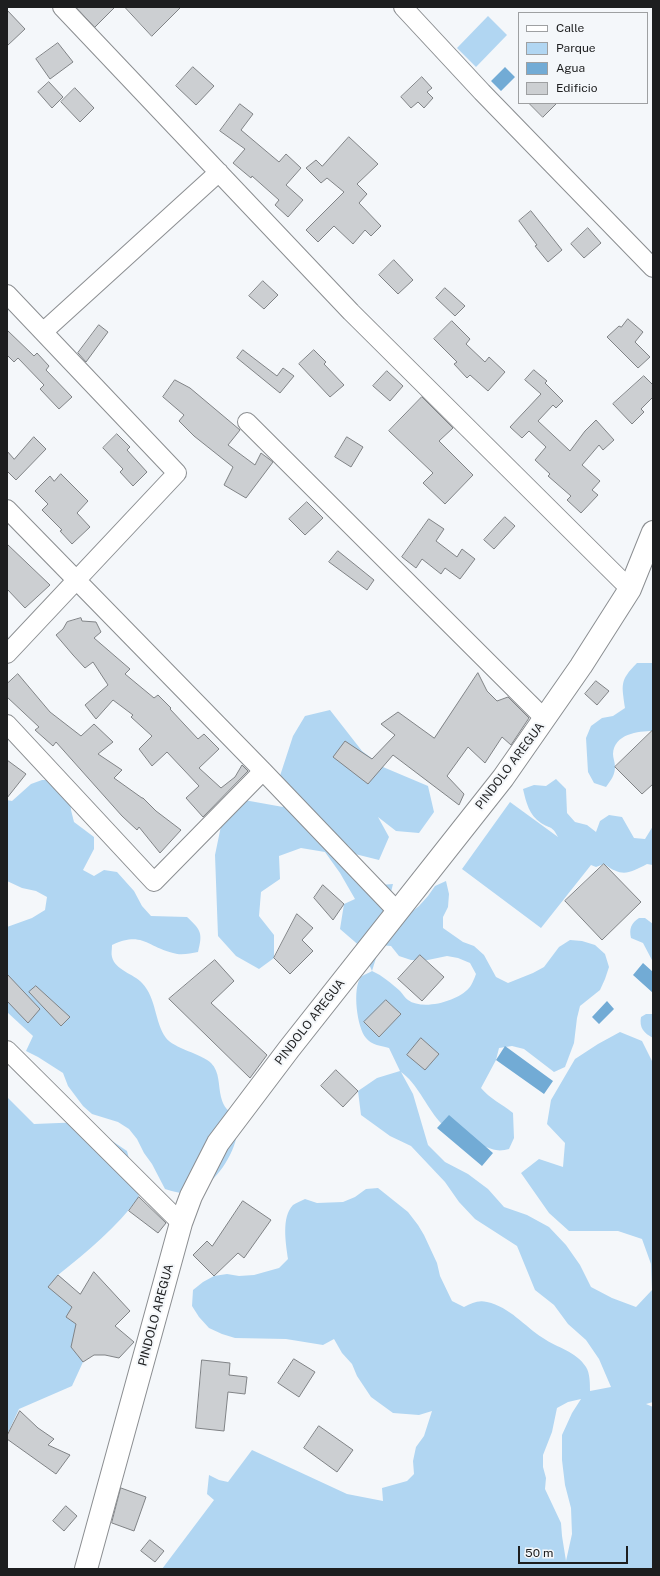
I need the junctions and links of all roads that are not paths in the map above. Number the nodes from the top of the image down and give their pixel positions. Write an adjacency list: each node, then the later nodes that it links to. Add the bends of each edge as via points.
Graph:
1 (62, 7): 3 (street)
2 (403, 7): 4 (street)
3 (219, 172): 6 (street); 11 (street, via 357,317)
4 (653, 268)
5 (7, 294): 6 (street)
6 (43, 332): 10 (street, via 177,473)
7 (247, 422): 13 (street)
8 (7, 510): 10 (street)
9 (653, 532): 11 (main road, PINDOLO AREGUA)
10 (76, 580): 12 (street); 15 (street)
11 (630, 588): 13 (main road, PINDOLO AREGUA, via 582,666)
12 (7, 654)
13 (545, 719): 16 (main road, PINDOLO AREGUA, via 503,778)
14 (7, 724): 15 (street, via 154,882)
15 (263, 771): 16 (street)
16 (397, 911): 18 (main road, PINDOLO AREGUA, via 218,1143 191,1196)
17 (7, 1050): 18 (street)
18 (182, 1223): 19 (main road, PINDOLO AREGUA)
19 (86, 1569)

